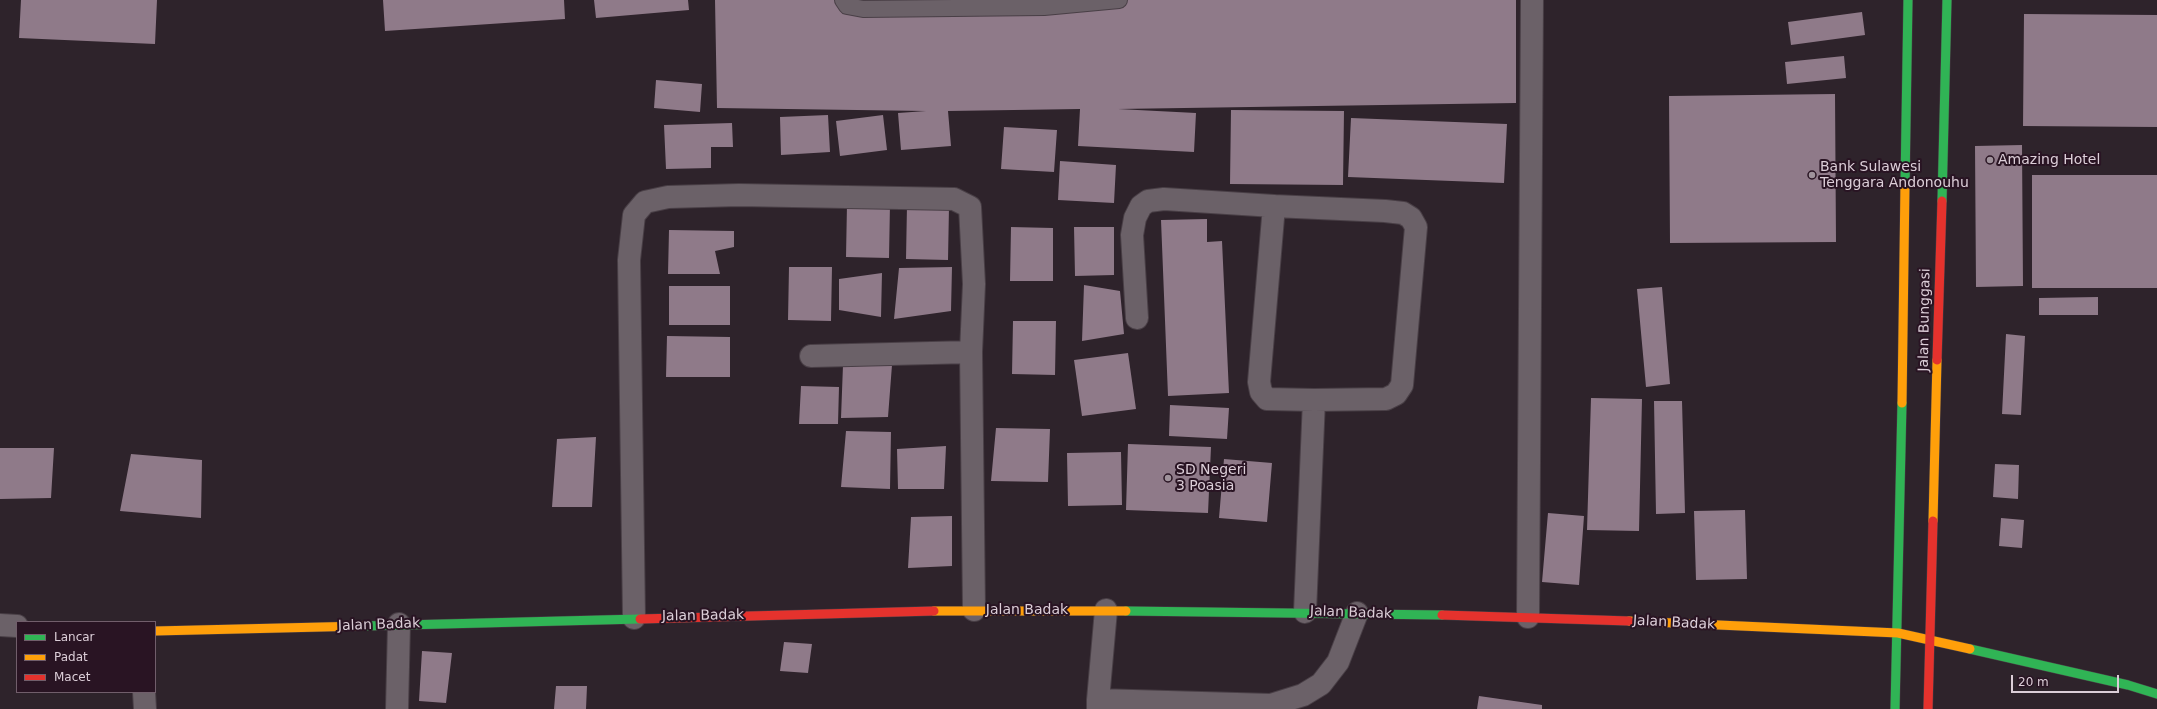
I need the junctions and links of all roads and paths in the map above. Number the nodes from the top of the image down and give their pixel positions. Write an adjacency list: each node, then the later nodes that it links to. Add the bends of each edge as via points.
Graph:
1 (843, 0): 2 (lane, via 847,6 863,9 1044,8)
2 (1119, 0)
3 (1532, 0): 15 (street)
4 (1908, 0): 21 (main road, Jalan Bunggasi)
5 (1947, 0): 22 (main road, Jalan Bunggasi)
6 (1274, 206): 7 (street, via 1164,199 1148,201 1141,206 1135,218 1132,234); 10 (street, via 1260,388 1264,396 1271,400); 10 (street, via 1403,213 1411,218 1416,227 1402,385 1396,394 1386,399)
7 (1137, 318)
8 (971, 352): 9 (street); 11 (street); 16 (street, via 974,284 972,229 970,208 963,202 954,198 739,195 668,197 645,202 634,215 629,260)
9 (811, 356)
10 (1314, 400): 13 (street)
11 (974, 610): 12 (main road, Jalan Badak); 16 (main road, Jalan Badak)
12 (1106, 610): 13 (main road, Jalan Badak); 25 (street)
13 (1305, 612): 14 (main road, Jalan Badak)
14 (1357, 614): 15 (main road, Jalan Badak); 25 (street, via 1338,662 1321,684 1303,695 1271,705)
15 (1528, 617): 21 (main road, Jalan Badak)
16 (634, 618): 17 (main road, Jalan Badak)
17 (399, 624): 20 (main road, Jalan Badak); 27 (street)
18 (0, 625): 19 (street)
19 (16, 626)
20 (156, 631)
21 (1898, 633): 22 (main road, Jalan Badak); 28 (main road, Jalan Bunggasi)
22 (1931, 640): 24 (main road, Jalan Badak, via 2128,685); 29 (main road, Jalan Bunggasi)
23 (144, 693): 26 (street)
24 (2157, 694)
25 (1098, 705)
26 (145, 709)
27 (397, 709)
28 (1894, 709)
29 (1928, 709)

